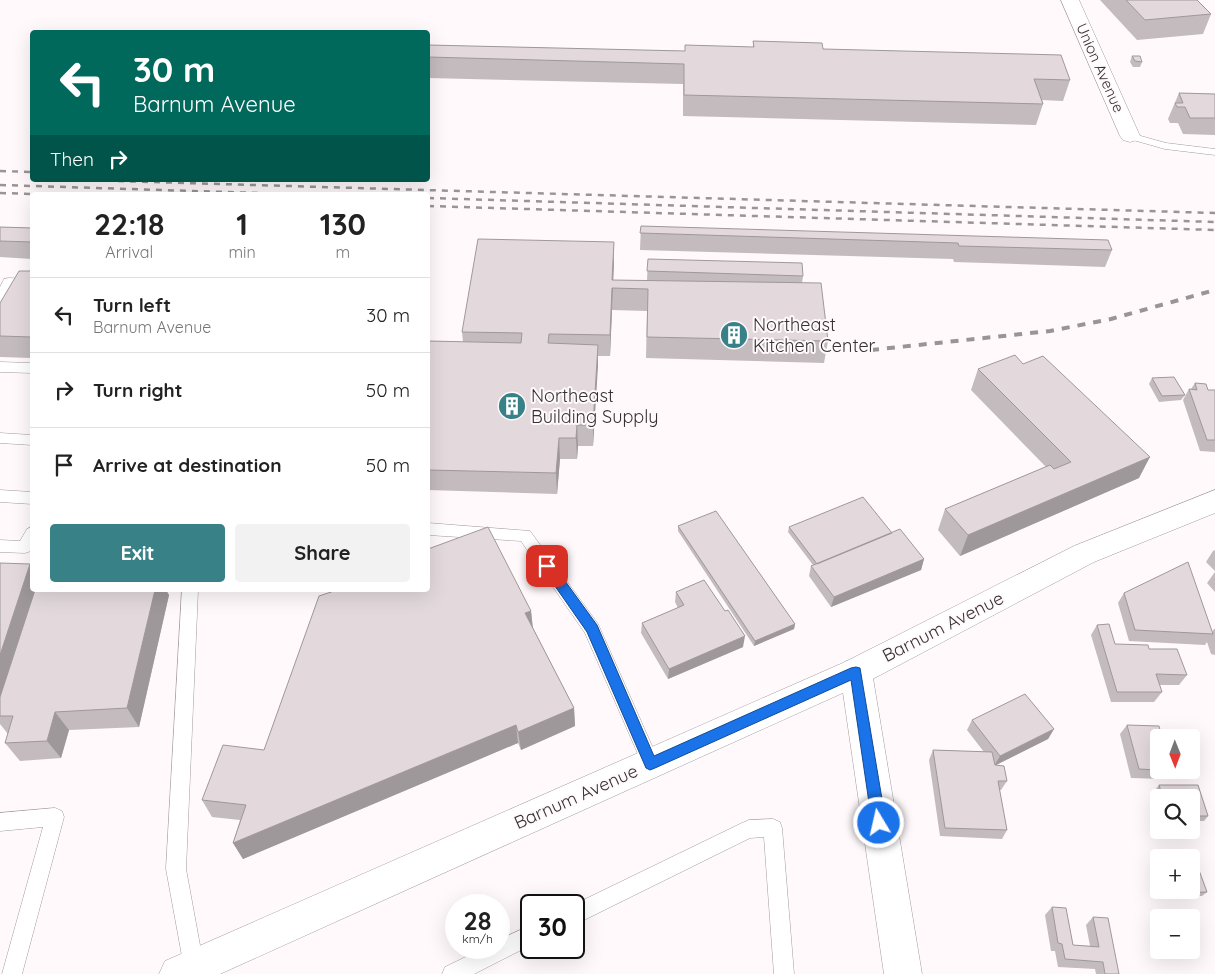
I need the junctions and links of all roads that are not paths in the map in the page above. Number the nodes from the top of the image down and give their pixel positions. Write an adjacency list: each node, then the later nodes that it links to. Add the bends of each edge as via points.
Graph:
1 (1070, 0): 2 (main road, Union Avenue)
2 (1130, 136): 3 (lane, via 1165,146)
3 (1215, 152)
4 (30, 283): 5 (lane, via 9,282)
5 (0, 298)
6 (0, 367): 7 (lane)
7 (30, 368)
8 (0, 438): 9 (lane)
9 (30, 440)
10 (0, 496): 11 (lane)
11 (30, 498)
12 (1215, 501): 17 (main road, Barnum Avenue, via 1084,554)
13 (430, 528): 18 (lane, via 525,535 592,629)
14 (30, 538): 15 (lane, via 26,547)
15 (0, 546)
16 (190, 592): 22 (lane, via 176,869)
17 (856, 672): 18 (main road, Barnum Avenue); 26 (main road)
18 (650, 764): 22 (main road, Barnum Avenue)
19 (0, 822): 23 (lane, via 55,817)
20 (585, 910): 25 (lane, via 749,829 773,828)
21 (520, 941): 24 (lane)
22 (186, 970)
23 (12, 974)
24 (452, 974)
25 (784, 974)
26 (903, 974)

